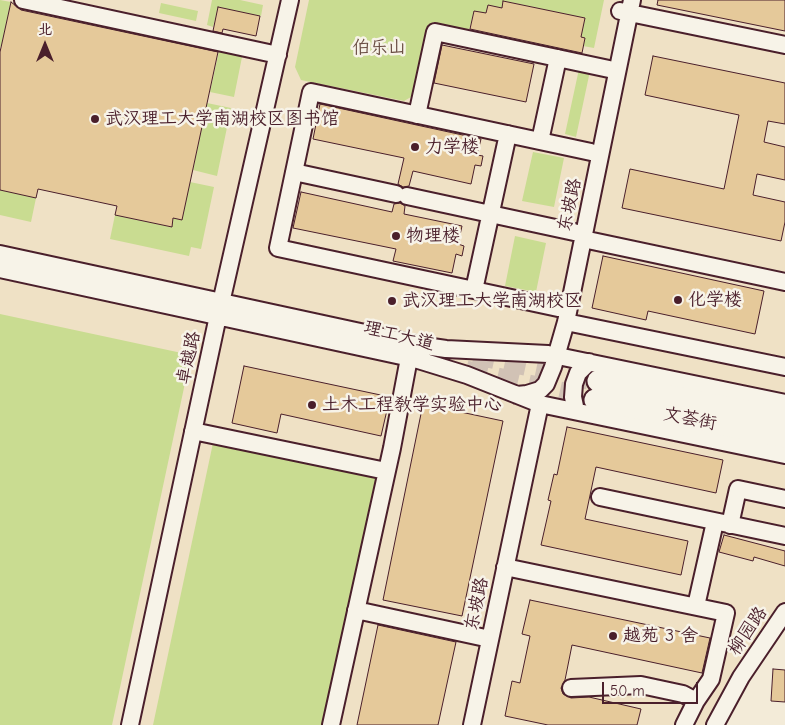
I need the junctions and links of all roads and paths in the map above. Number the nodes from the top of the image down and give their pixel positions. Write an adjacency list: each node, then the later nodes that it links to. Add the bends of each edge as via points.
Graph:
1 (23, 0): 5 (street)
2 (290, 0): 5 (street, 卓越路)
3 (626, 6): 4 (street); 7 (street, 东坡路); 14 (street, 东坡路)
4 (785, 45)
5 (278, 55): 19 (street, 卓越路)
6 (558, 58): 7 (street); 8 (street, via 435,32); 10 (street)
7 (609, 69): 11 (street, 东坡路)
8 (417, 115): 9 (street); 12 (street, via 311,92)
9 (508, 134): 10 (street); 13 (street)
10 (540, 141): 11 (street)
11 (591, 152): 14 (street, 东坡路)
12 (294, 172): 13 (street); 18 (street, via 278,248)
13 (491, 214): 14 (street); 18 (street)
14 (578, 235): 17 (street); 20 (street, 东坡路)
15 (0, 254): 19 (street, 理工大道)
16 (0, 269): 19 (street, 理工大道)
17 (785, 282)
18 (474, 290): 20 (street)
19 (220, 309): 21 (street, 理工大道, via 446,349); 22 (street, 理工大道); 30 (street, 卓越路)
20 (562, 315): 21 (street, 东坡路); 24 (street)
21 (553, 354): 23 (street, 理工大道); 25 (street, 东坡路, via 550,377 543,387)
22 (410, 358): 25 (street, 理工大道, via 467,375); 33 (street)
23 (589, 362): 27 (street, 理工大道); 28 (street, via 578,373 574,384)
24 (785, 368)
25 (516, 395): 26 (street, 理工大道)
26 (540, 404): 28 (street, 理工大道); 38 (street, 东坡路)
27 (785, 404)
28 (576, 411): 32 (street, 理工大道)
29 (785, 419): 31 (main road, 文荟街, via 597,390)
30 (193, 431): 33 (street); 45 (street, 卓越路)
31 (785, 438)
32 (785, 455)
33 (386, 471): 40 (street)
34 (600, 497): 36 (street)
35 (785, 499): 36 (street, via 738,489)
36 (722, 523): 37 (street); 39 (street)
37 (785, 536)
38 (505, 567): 39 (street); 42 (street, 东坡路)
39 (696, 606): 44 (street, via 726,613 711,679)
40 (356, 610): 42 (street); 46 (street)
41 (785, 612): 49 (street, 柳园路, via 741,677)
42 (490, 639): 47 (street, 东坡路)
43 (571, 688): 44 (street, via 641,685 683,694)
44 (696, 701): 48 (street)
45 (130, 725)
46 (331, 725)
47 (472, 725)
48 (684, 725)
49 (715, 725)

